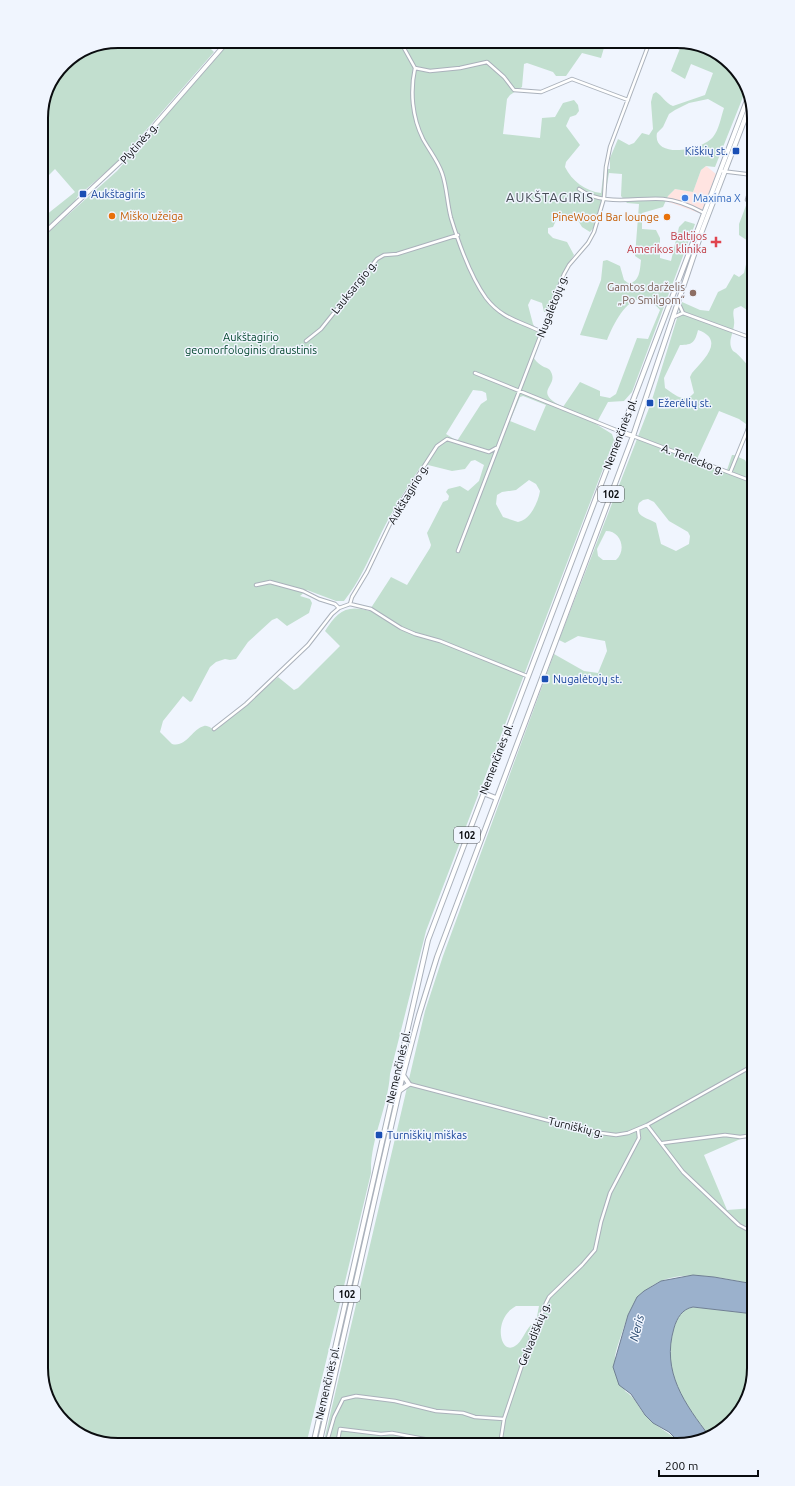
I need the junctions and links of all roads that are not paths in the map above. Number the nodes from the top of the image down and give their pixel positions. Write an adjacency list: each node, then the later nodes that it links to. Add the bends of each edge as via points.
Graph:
1 (222, 48): 13 (main road, Plytinės g., via 134,149)
2 (404, 48): 4 (street)
3 (647, 48): 5 (street, Nugalėtojų g.)
4 (415, 68): 5 (street, via 430,71 487,62 514,90 541,92 572,79); 14 (street, via 412,90 417,122 442,172 451,217)
5 (628, 100): 11 (street, Nugalėtojų g., via 608,155)
6 (746, 104): 8 (main road, Nemenčinės pl. / 102)
7 (747, 114): 8 (main road, Nemenčinės pl. / 102)
8 (723, 172): 9 (street); 12 (main road, Nemenčinės pl. / 102); 15 (main road, Nemenčinės pl. / 102)
9 (747, 175)
10 (579, 189): 11 (street, via 589,195)
11 (604, 198): 12 (street, via 665,199); 18 (street, Nugalėtojų g., via 591,240 567,269)
12 (705, 213): 24 (main road, Nemenčinės pl. / 102)
13 (48, 229)
14 (458, 235): 18 (street, via 466,258 486,298 502,315); 20 (street, Lauksargio g., via 377,259 321,328)
15 (678, 304): 16 (street); 17 (main road, Nemenčinės pl. / 102)
16 (684, 313): 17 (street); 19 (street)
17 (674, 317): 25 (main road, Nemenčinės pl. / 102)
18 (542, 332): 22 (street, Nugalėtojų g.)
19 (747, 336)
20 (306, 341)
21 (475, 373): 22 (street)
22 (520, 392): 24 (street); 26 (street, Nugalėtojų g.)
23 (747, 431): 27 (street)
24 (621, 432): 25 (main road); 33 (main road, Nemenčinės pl. / 102)
25 (633, 436): 27 (street, A. Terlecko g.); 36 (main road, Nemenčinės pl. / 102)
26 (498, 445): 29 (street, Nugalėtojų g.); 31 (street, Aukštagirio g., via 489,452 447,439 437,446 399,505)
27 (730, 473): 28 (street, A. Terlecko g.)
28 (747, 479)
29 (458, 551)
30 (256, 585): 32 (street, via 270,582 302,591 336,604)
31 (350, 604): 32 (street); 33 (street, via 371,609 415,634 440,641)
32 (339, 608): 34 (street, via 302,650 246,704)
33 (527, 676): 35 (main road, Nemenčinės pl. / 102)
34 (214, 729)
35 (483, 793): 36 (main road); 37 (main road, Nemenčinės pl. / 102, via 428,940)
36 (496, 798): 38 (main road, Nemenčinės pl. / 102, via 437,956)
37 (406, 1035): 38 (main road); 47 (main road, Nemenčinės pl. / 102)
38 (413, 1036): 40 (main road, Nemenčinės pl. / 102)
39 (747, 1069): 43 (street, Turniškių g.)
40 (403, 1075): 41 (main road); 42 (main road, Nemenčinės pl. / 102)
41 (409, 1084): 42 (main road); 44 (street, Turniškių g., via 601,1133 616,1135)
42 (399, 1091): 48 (main road, Nemenčinės pl. / 102)
43 (647, 1125): 44 (street, Turniškių g.); 46 (street)
44 (638, 1129): 50 (street, Gelvadiškių g., via 639,1138 610,1193 596,1246 582,1265 549,1297 529,1344)
45 (747, 1136): 46 (street, via 725,1135)
46 (662, 1144): 49 (street, via 683,1172 738,1225)
47 (378, 1154): 48 (main road); 51 (main road, Nemenčinės pl. / 102)
48 (385, 1156): 52 (main road, Nemenčinės pl. / 102)
49 (747, 1230)
50 (504, 1419): 53 (street, via 475,1417 395,1401 350,1396 343,1399); 56 (street, Gelvadiškių g.)
51 (315, 1438)
52 (321, 1438)
53 (328, 1438)
54 (338, 1438): 55 (street, via 340,1429 381,1434 392,1432)
55 (422, 1438)
56 (501, 1438)

